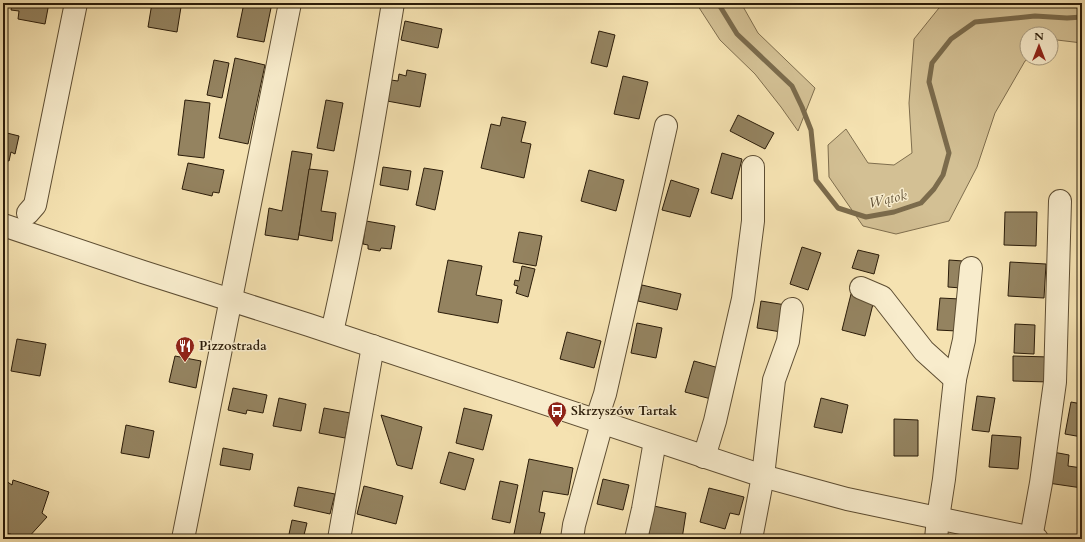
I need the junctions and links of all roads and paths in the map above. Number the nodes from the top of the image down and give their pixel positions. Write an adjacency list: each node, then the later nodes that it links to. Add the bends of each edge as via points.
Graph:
1 (76, 3): 7 (street, via 35,205)
2 (290, 3): 11 (street)
3 (393, 3): 13 (street, via 369,147)
4 (666, 126): 16 (street)
5 (752, 167): 18 (street, via 752,221 743,299 715,421)
6 (1060, 201): 21 (street, via 1055,382 1041,483)
7 (28, 213)
8 (3, 225): 11 (street)
9 (971, 268): 15 (street, via 964,340)
10 (861, 288): 15 (street, via 882,297 924,351)
11 (231, 300): 13 (street); 22 (street)
12 (792, 310): 19 (street, via 788,341 774,380)
13 (332, 332): 14 (street)
14 (373, 346): 16 (street); 23 (street)
15 (955, 379): 20 (street)
16 (599, 422): 17 (street); 24 (street)
17 (655, 441): 18 (street); 25 (street)
18 (704, 457): 19 (street)
19 (763, 476): 20 (street, via 847,499); 26 (street)
20 (937, 529): 21 (street)
21 (1028, 538)
22 (183, 539)
23 (339, 539)
24 (572, 539)
25 (636, 539)
26 (751, 539)

